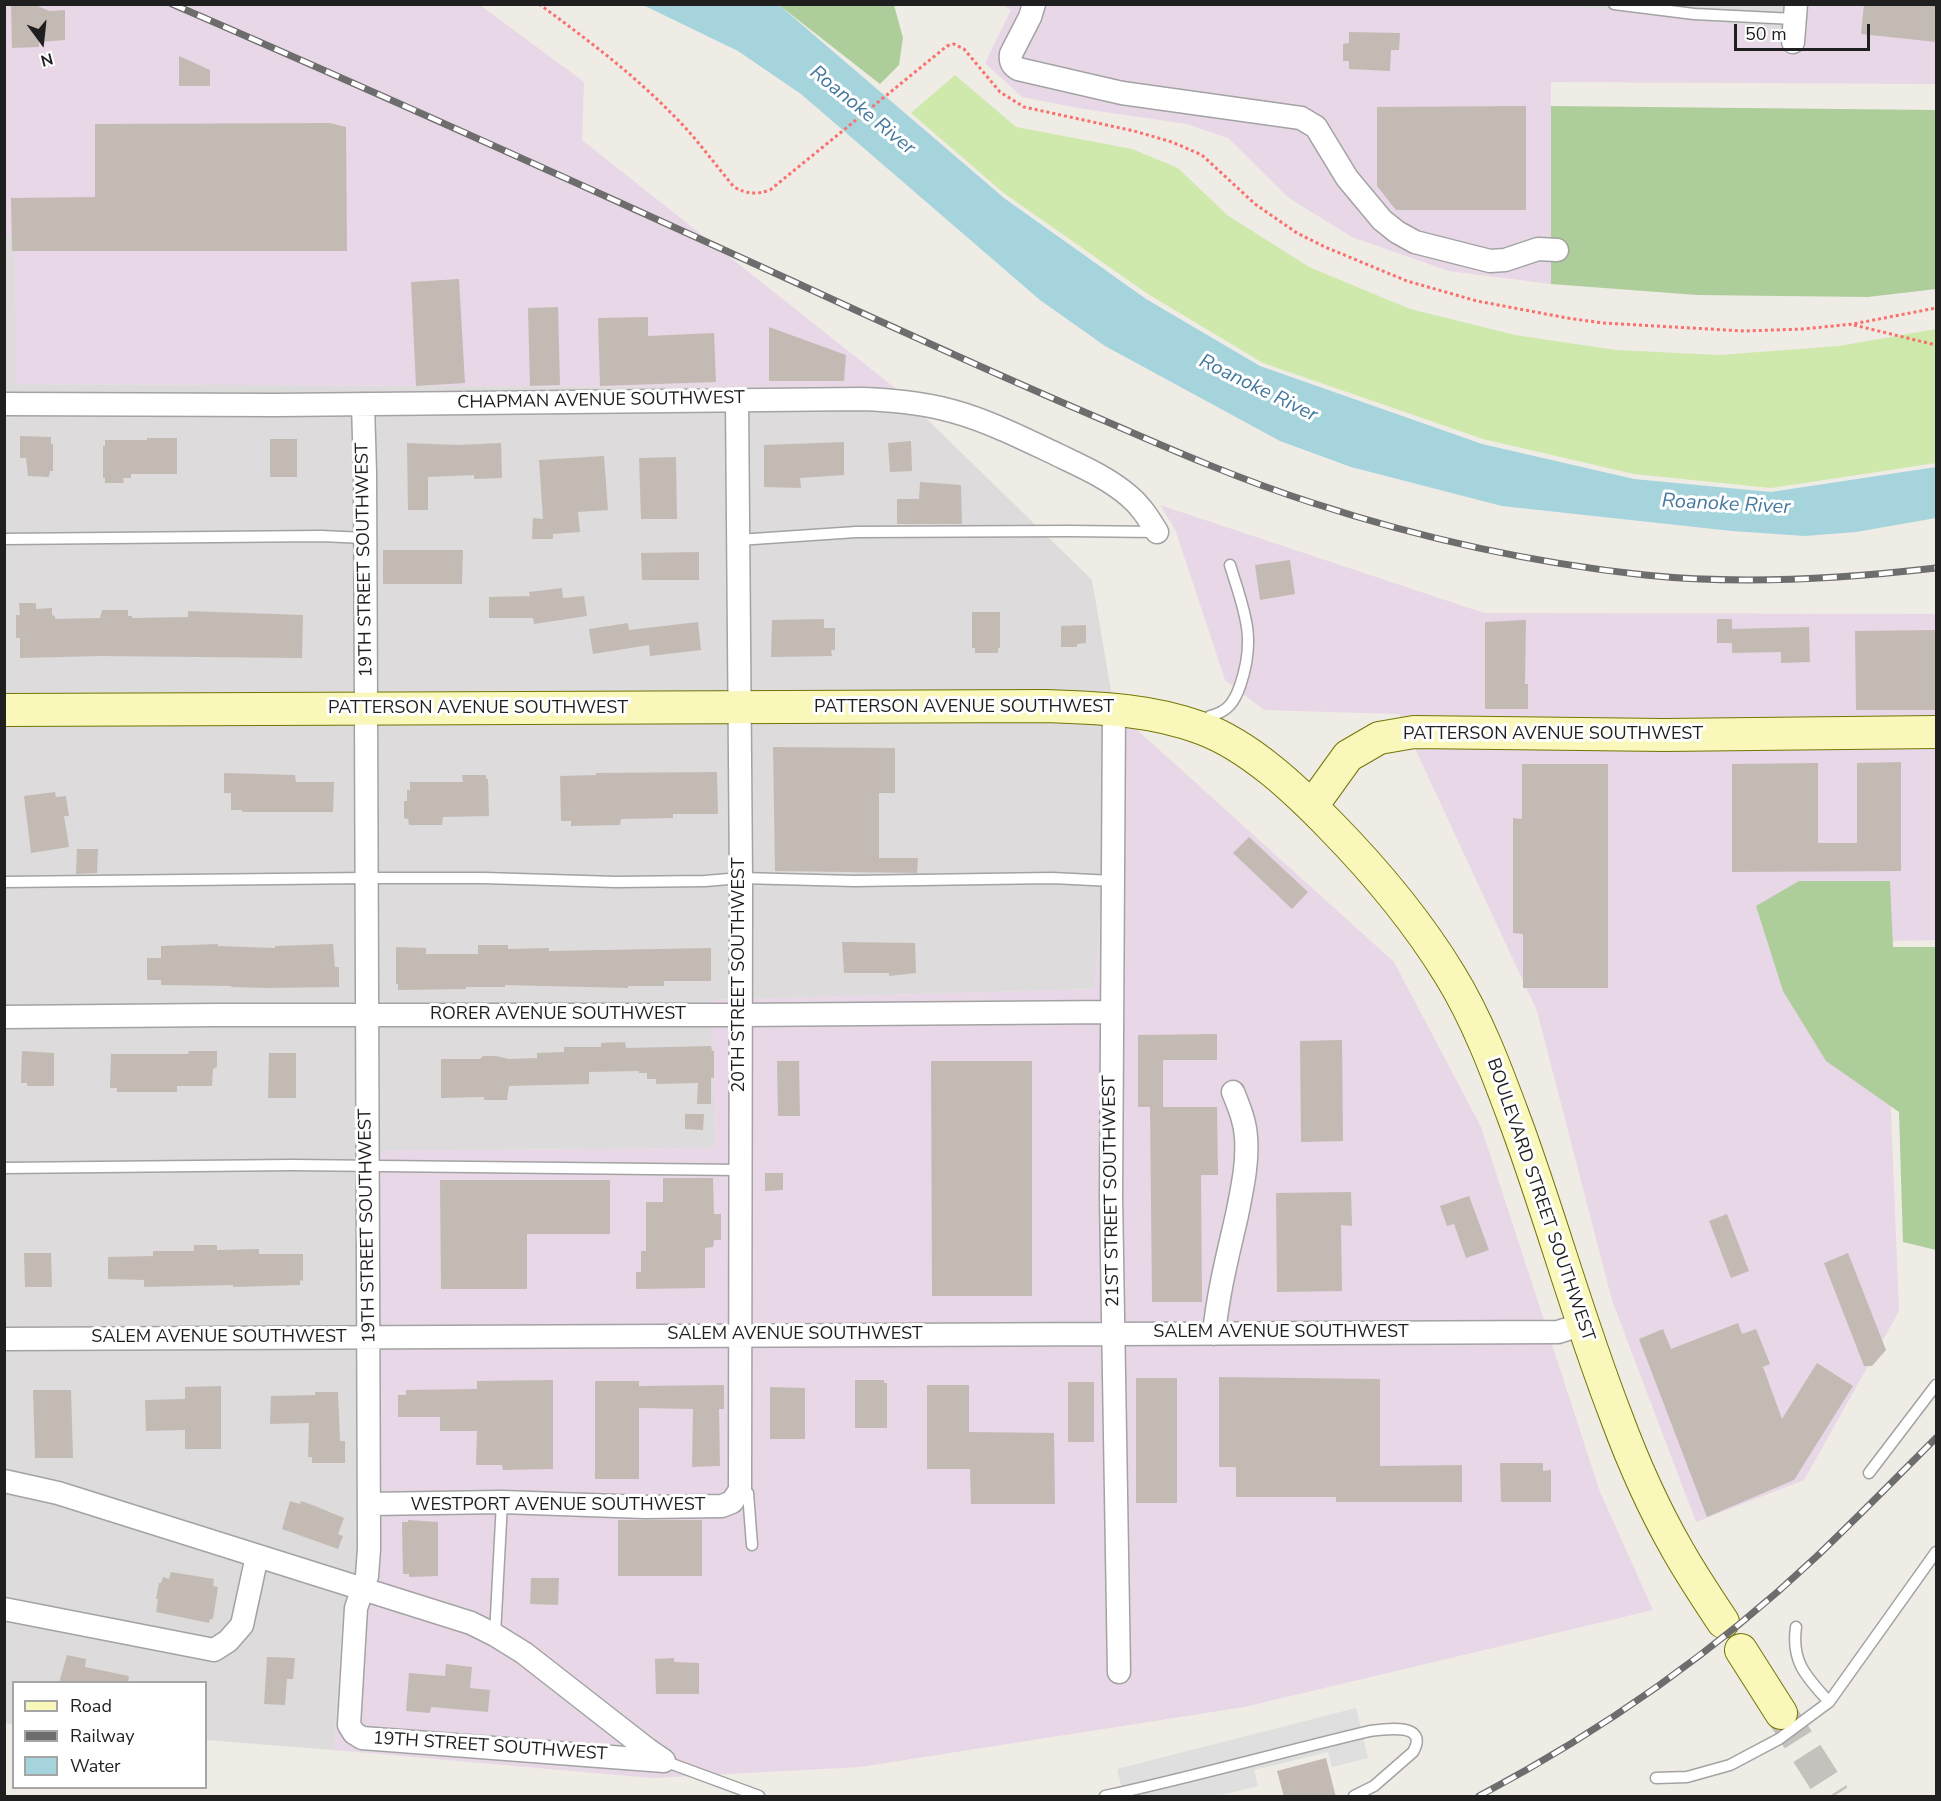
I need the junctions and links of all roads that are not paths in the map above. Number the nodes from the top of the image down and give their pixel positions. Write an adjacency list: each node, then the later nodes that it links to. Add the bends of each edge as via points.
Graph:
1 (1034, 4): 5 (street, via 1011,54 1010,60 1018,69 1122,93 1301,118 1316,127 1347,178 1382,220 1415,242 1490,261 1538,249)
2 (1614, 4): 3 (lane, via 1694,14)
3 (1795, 12): 4 (street)
4 (1793, 42)
5 (1557, 250)
6 (738, 400): 8 (street, CHAPMAN AVENUE SOUTHWEST); 9 (street, CHAPMAN AVENUE SOUTHWEST, via 903,401 972,417 1113,483 1132,498); 12 (street, 20TH STREET SOUTHWEST)
7 (4, 404): 8 (street, CHAPMAN AVENUE SOUTHWEST)
8 (363, 404): 10 (street, 19TH STREET SOUTHWEST)
9 (1157, 532): 12 (lane, via 856,532)
10 (365, 538): 11 (lane); 17 (street, 19TH STREET SOUTHWEST)
11 (4, 539)
12 (738, 540): 14 (street, 20TH STREET SOUTHWEST)
13 (1230, 565): 18 (lane, via 1246,618 1246,669 1231,706)
14 (740, 708): 15 (main road, PATTERSON AVENUE SOUTHWEST); 17 (main road, PATTERSON AVENUE SOUTHWEST); 22 (street, 20TH STREET SOUTHWEST)
15 (1114, 709): 18 (main road, PATTERSON AVENUE SOUTHWEST); 23 (street, 21ST STREET SOUTHWEST)
16 (4, 710): 17 (main road, PATTERSON AVENUE SOUTHWEST)
17 (366, 710): 21 (street, 19TH STREET SOUTHWEST)
18 (1207, 723): 20 (main road, PATTERSON AVENUE SOUTHWEST)
19 (1936, 732): 20 (main road, PATTERSON AVENUE SOUTHWEST, via 1414,732 1378,738 1348,756)
20 (1312, 806): 33 (main road, BOULEVARD STREET SOUTHWEST, via 1389,889 1451,976 1497,1071)
21 (367, 878): 22 (lane, via 616,882); 24 (lane); 27 (street, 19TH STREET SOUTHWEST)
22 (741, 878): 23 (lane); 26 (street, 20TH STREET SOUTHWEST)
23 (1113, 881): 25 (street, 21ST STREET SOUTHWEST)
24 (4, 882)
25 (1112, 1012): 26 (street, RORER AVENUE SOUTHWEST); 34 (street, 21ST STREET SOUTHWEST)
26 (740, 1015): 27 (street, RORER AVENUE SOUTHWEST); 32 (street, 20TH STREET SOUTHWEST)
27 (367, 1016): 28 (street, RORER AVENUE SOUTHWEST); 31 (street, 19TH STREET SOUTHWEST)
28 (4, 1017)
29 (1233, 1092): 35 (street, via 1242,1115 1247,1158)
30 (4, 1168): 31 (lane)
31 (367, 1168): 32 (lane); 37 (street, 19TH STREET SOUTHWEST)
32 (740, 1170): 36 (street, 20TH STREET SOUTHWEST)
33 (1584, 1324): 35 (street, SALEM AVENUE SOUTHWEST, via 1558,1332); 50 (main road, BOULEVARD STREET SOUTHWEST, via 1646,1491 1677,1550)
34 (1114, 1334): 35 (street, SALEM AVENUE SOUTHWEST); 36 (street, SALEM AVENUE SOUTHWEST); 54 (street, 21ST STREET SOUTHWEST)
35 (1214, 1334)
36 (740, 1335): 37 (street, SALEM AVENUE SOUTHWEST); 42 (street, 20TH STREET SOUTHWEST)
37 (369, 1337): 38 (street, SALEM AVENUE SOUTHWEST); 44 (street, 19TH STREET SOUTHWEST)
38 (4, 1339)
39 (1936, 1384): 40 (lane)
40 (1869, 1473)
41 (4, 1481): 47 (street, via 58,1493)
42 (740, 1490): 43 (street, WESTPORT AVENUE SOUTHWEST, via 732,1502 722,1506); 45 (lane, 20TH STREET SOUTHWEST, via 748,1493)
43 (502, 1502): 44 (street, WESTPORT AVENUE SOUTHWEST); 52 (lane)
44 (369, 1504): 48 (street, 19TH STREET SOUTHWEST, via 367,1576)
45 (752, 1545)
46 (1936, 1552): 55 (lane)
47 (257, 1556): 48 (street); 49 (street, via 242,1625 214,1650)
48 (362, 1590): 52 (street, via 471,1623); 57 (street, 19TH STREET SOUTHWEST, via 356,1608 349,1725 362,1738)
49 (4, 1609)
50 (1723, 1622)
51 (1796, 1627): 55 (lane, via 1794,1642 1800,1666)
52 (495, 1635): 57 (street)
53 (1741, 1650): 56 (main road)
54 (1119, 1672)
55 (1830, 1702): 58 (lane, via 1779,1739 1730,1765 1687,1777)
56 (1781, 1713)
57 (664, 1761): 59 (lane)
58 (1656, 1778)
59 (759, 1797)
60 (1105, 1797): 61 (lane, via 1370,1731 1392,1728 1412,1732 1416,1739 1413,1752 1374,1786)
61 (1354, 1797)

